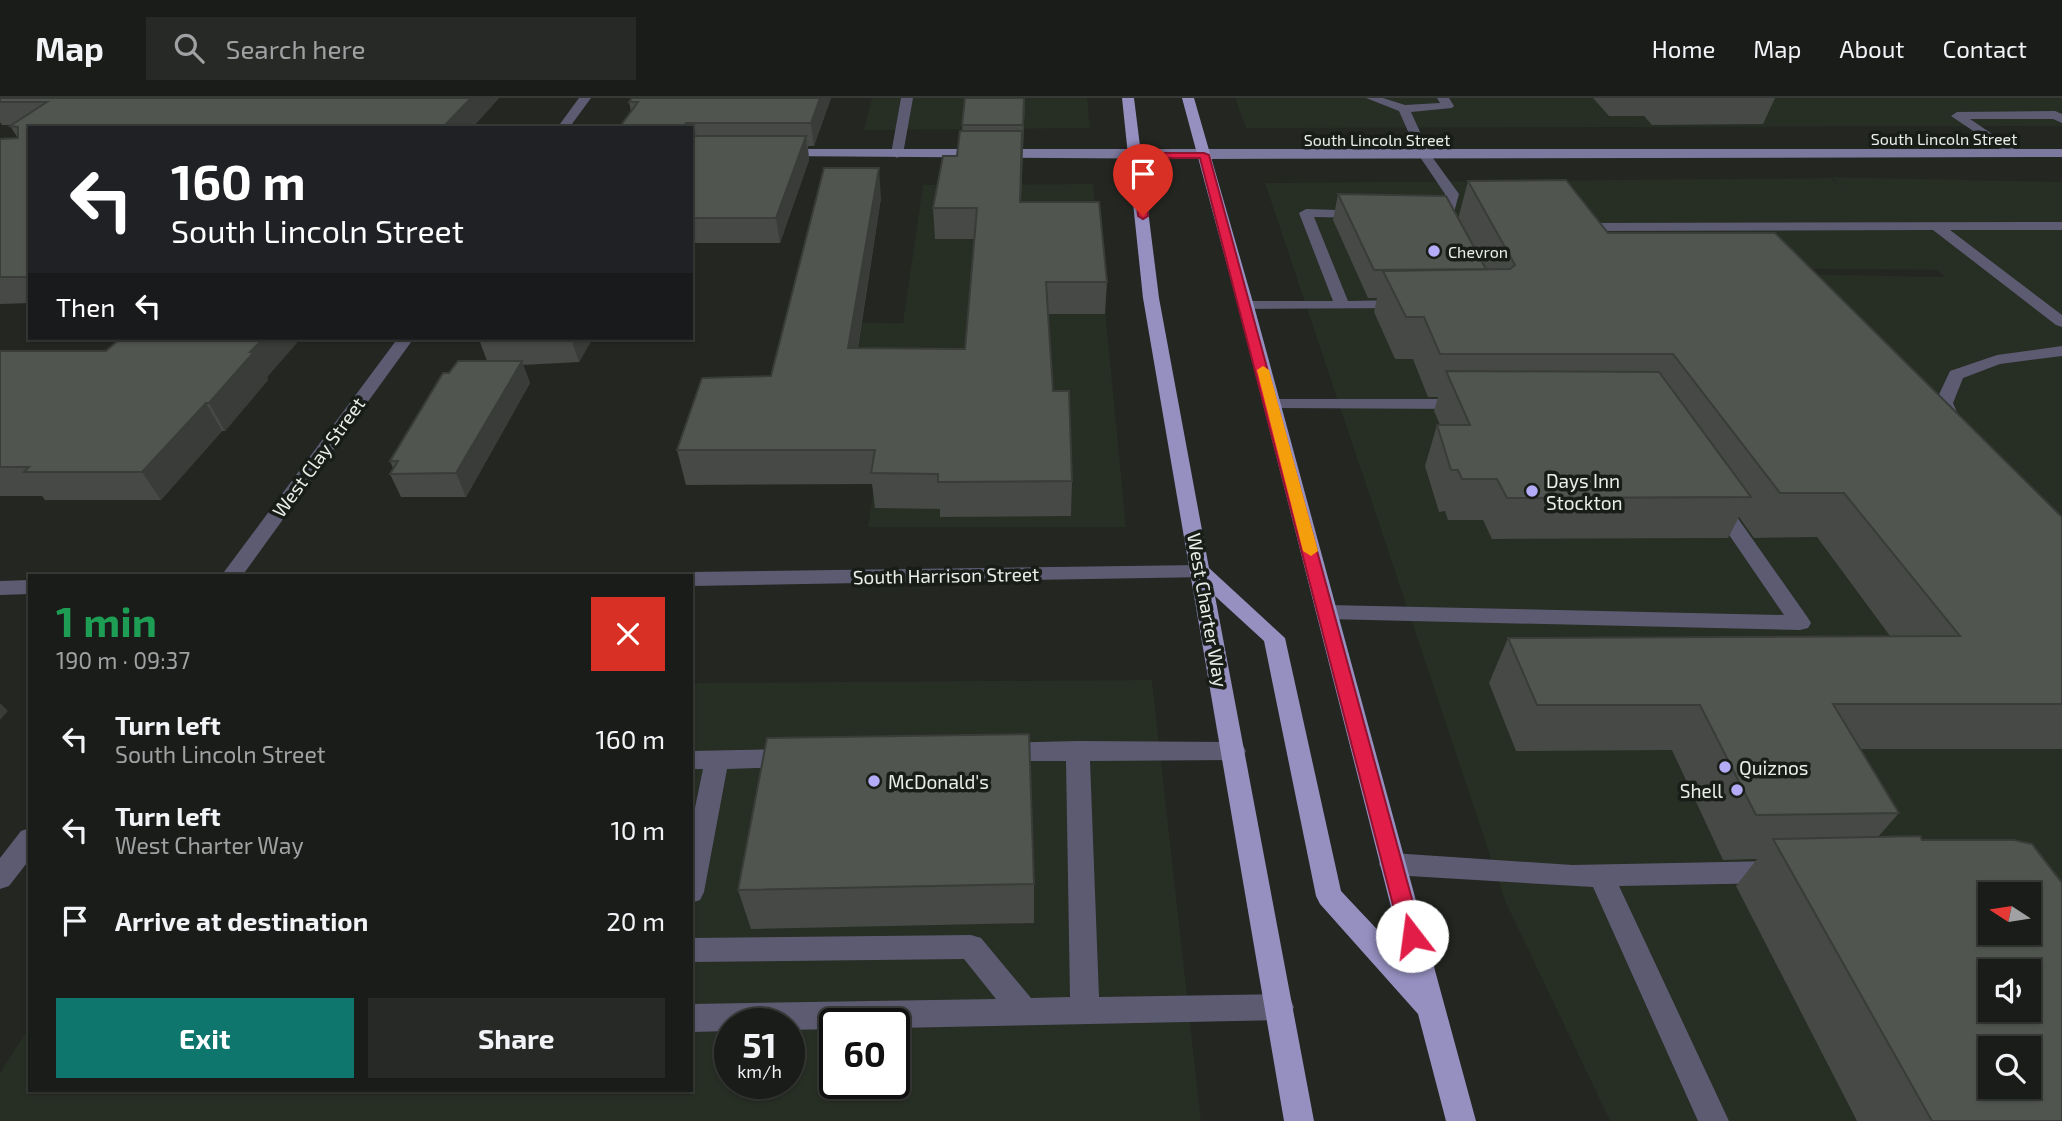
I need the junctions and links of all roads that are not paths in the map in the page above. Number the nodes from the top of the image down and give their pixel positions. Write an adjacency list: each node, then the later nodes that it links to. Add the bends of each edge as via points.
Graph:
1 (585, 98): 9 (street)
2 (907, 98): 13 (street)
3 (1128, 98): 15 (main road, West Charter Way)
4 (1188, 98): 16 (main road)
5 (1372, 98): 7 (street)
6 (1443, 98): 7 (street, via 1448,106)
7 (1404, 109): 14 (street)
8 (2062, 120): 11 (street, via 2055,115 1957,116)
9 (564, 126)
10 (774, 153): 13 (street, South Lincoln Street)
11 (2012, 153): 12 (street, South Lincoln Street); 14 (street, South Lincoln Street)
12 (2062, 153)
13 (897, 154): 15 (street, South Lincoln Street)
14 (1424, 154): 16 (street, South Lincoln Street); 21 (street, via 1452,194 1440,215)
15 (1137, 155): 16 (street, South Lincoln Street); 32 (main road, West Charter Way, via 1151,294)
16 (1204, 155): 24 (main road)
17 (1383, 215): 22 (street, via 1306,214)
18 (2062, 226): 20 (street)
19 (1587, 227): 20 (street)
20 (1937, 227): 25 (street)
21 (1458, 238)
22 (1342, 305): 23 (street); 24 (street)
23 (1424, 305)
24 (1246, 306): 28 (main road)
25 (2062, 321)
26 (405, 340): 33 (street, West Clay Street)
27 (2062, 351): 30 (street, via 1997,360 1956,375 1944,403)
28 (1272, 404): 29 (street); 37 (main road)
29 (1481, 404)
30 (1960, 438)
31 (1709, 491): 37 (street, via 1800,623)
32 (1201, 572): 34 (street, South Harrison Street); 39 (main road, West Charter Way); 52 (main road, via 1274,638 1329,896)
33 (232, 574)
34 (693, 579)
35 (0, 587): 36 (street)
36 (28, 587)
37 (1327, 612): 45 (main road)
38 (1078, 750): 39 (street); 40 (street); 53 (street)
39 (1234, 751): 51 (main road, West Charter Way)
40 (981, 753)
41 (814, 757): 43 (street)
42 (693, 760): 43 (street)
43 (717, 760): 49 (street)
44 (28, 843): 46 (street)
45 (1392, 863): 48 (street); 52 (main road)
46 (13, 870)
47 (1794, 872): 48 (street)
48 (1601, 876): 58 (street)
49 (693, 882)
50 (693, 950): 54 (street, via 971,947)
51 (1280, 1007): 53 (street); 56 (main road, West Charter Way)
52 (1431, 1007): 57 (main road)
53 (1085, 1011): 54 (street)
54 (1025, 1012): 55 (street)
55 (693, 1018)
56 (1299, 1121)
57 (1461, 1121)
58 (1714, 1121)

